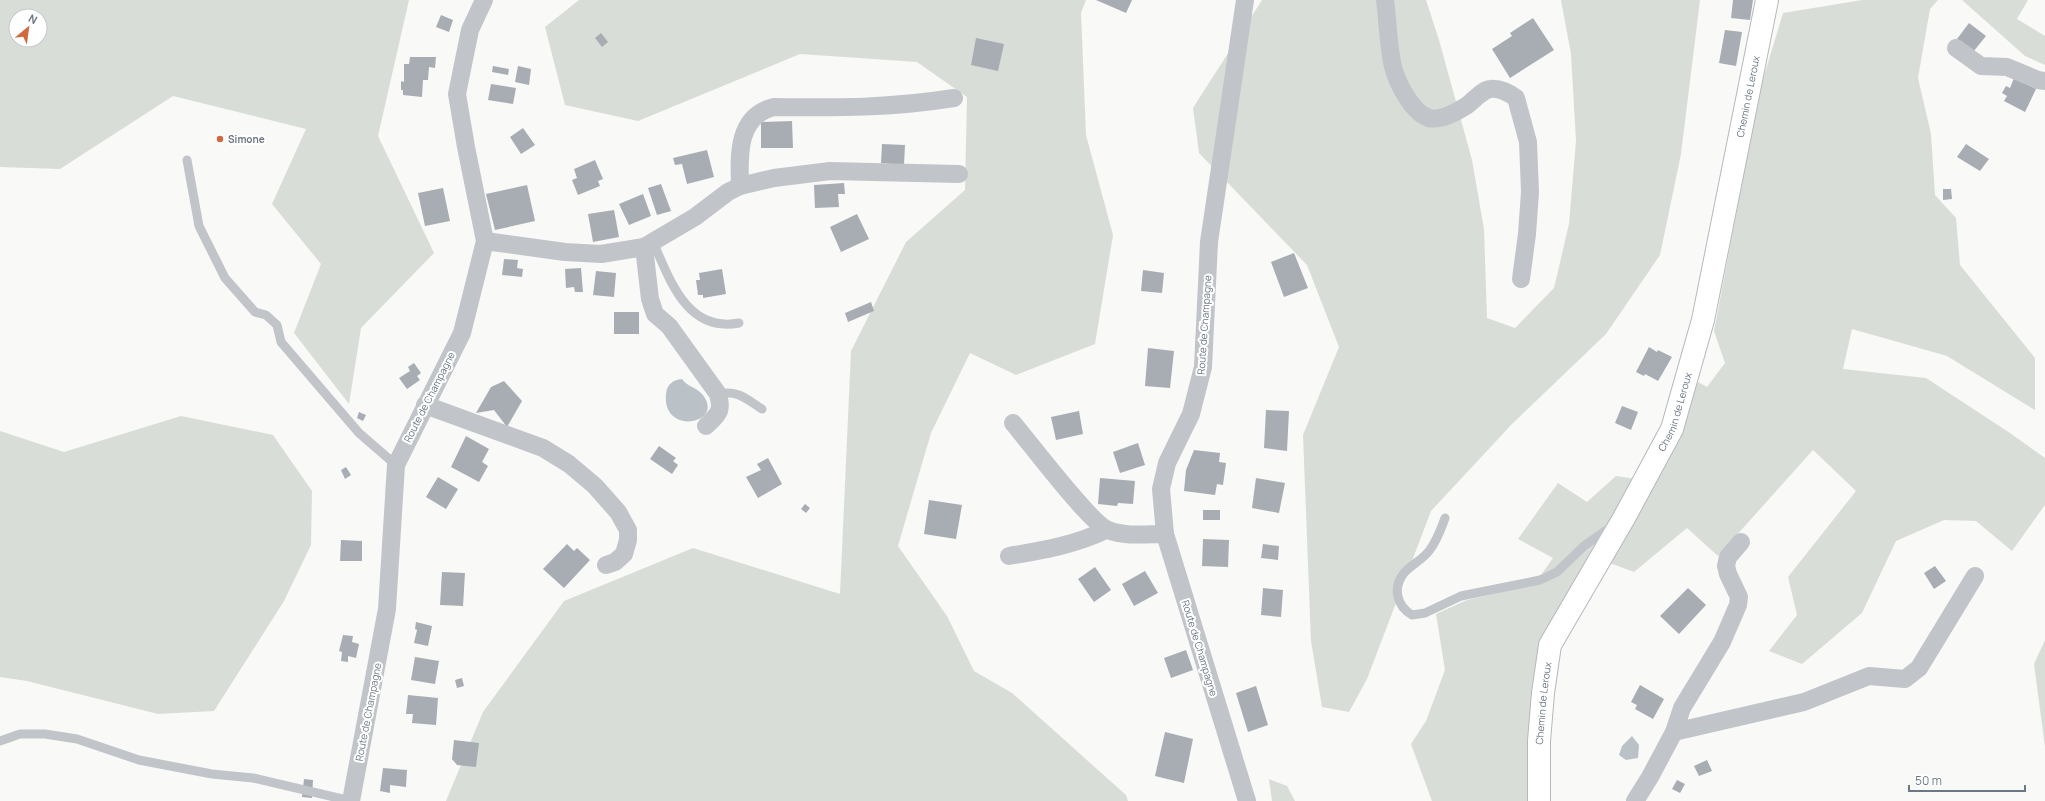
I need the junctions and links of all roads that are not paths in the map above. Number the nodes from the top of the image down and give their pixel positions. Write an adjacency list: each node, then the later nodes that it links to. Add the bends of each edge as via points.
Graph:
1 (484, 0): 11 (street, Route de Champagne, via 470,30 457,94)
2 (1246, 0): 24 (street, Route de Champagne, via 1209,242 1203,367 1191,414 1167,463 1161,489)
3 (1385, 0): 13 (street, via 1399,86 1422,114 1429,118 1441,118 1466,107 1490,89 1511,94 1516,98 1528,142 1530,192)
4 (1767, 0): 22 (street, Chemin de Leroux, via 1703,320 1672,429)
5 (1956, 48): 6 (street, via 1981,66 2007,66)
6 (2045, 81)
7 (954, 98): 10 (street, via 910,105 764,109 756,114 741,137)
8 (187, 160): 20 (lane, via 199,226 225,278 255,312 266,315 277,325 281,342 359,433)
9 (959, 174): 10 (street, via 830,171 774,178)
10 (740, 186): 12 (street)
11 (485, 241): 12 (street, via 565,252 601,254); 16 (street, Route de Champagne, via 462,333)
12 (649, 244): 14 (lane, via 675,291 686,305 703,318 718,324); 15 (street, via 650,299 654,314 669,326)
13 (1521, 279)
14 (740, 323)
15 (718, 394): 17 (lane, via 737,393); 19 (street, via 720,412)
16 (425, 405): 20 (street, Route de Champagne); 27 (street, via 543,448 570,464 595,486 618,512 628,530 624,554 615,562)
17 (762, 409)
18 (1013, 423): 23 (street, via 1083,507)
19 (706, 426)
20 (396, 465): 31 (street, Route de Champagne, via 387,609)
21 (1445, 518): 22 (lane, via 1436,542 1403,574 1398,585 1397,596 1400,604 1412,615 1418,616 1461,596 1546,577 1557,572 1584,546)
22 (1624, 518): 33 (street, Chemin de Leroux, via 1550,645 1539,742)
23 (1106, 530): 24 (street, via 1116,533); 26 (street, via 1060,547)
24 (1166, 534): 32 (street, Route de Champagne)
25 (1741, 542): 29 (street, via 1728,557 1726,566 1739,597 1738,605 1722,642 1682,708)
26 (1009, 556)
27 (606, 565)
28 (1975, 576): 29 (street, via 1919,668 1904,679 1869,676 1804,702)
29 (1674, 732): 34 (street)
30 (0, 741): 31 (lane, via 20,734 45,734 77,739 139,760 212,774 253,778)
31 (351, 801)
32 (1247, 801)
33 (1539, 801)
34 (1634, 801)

